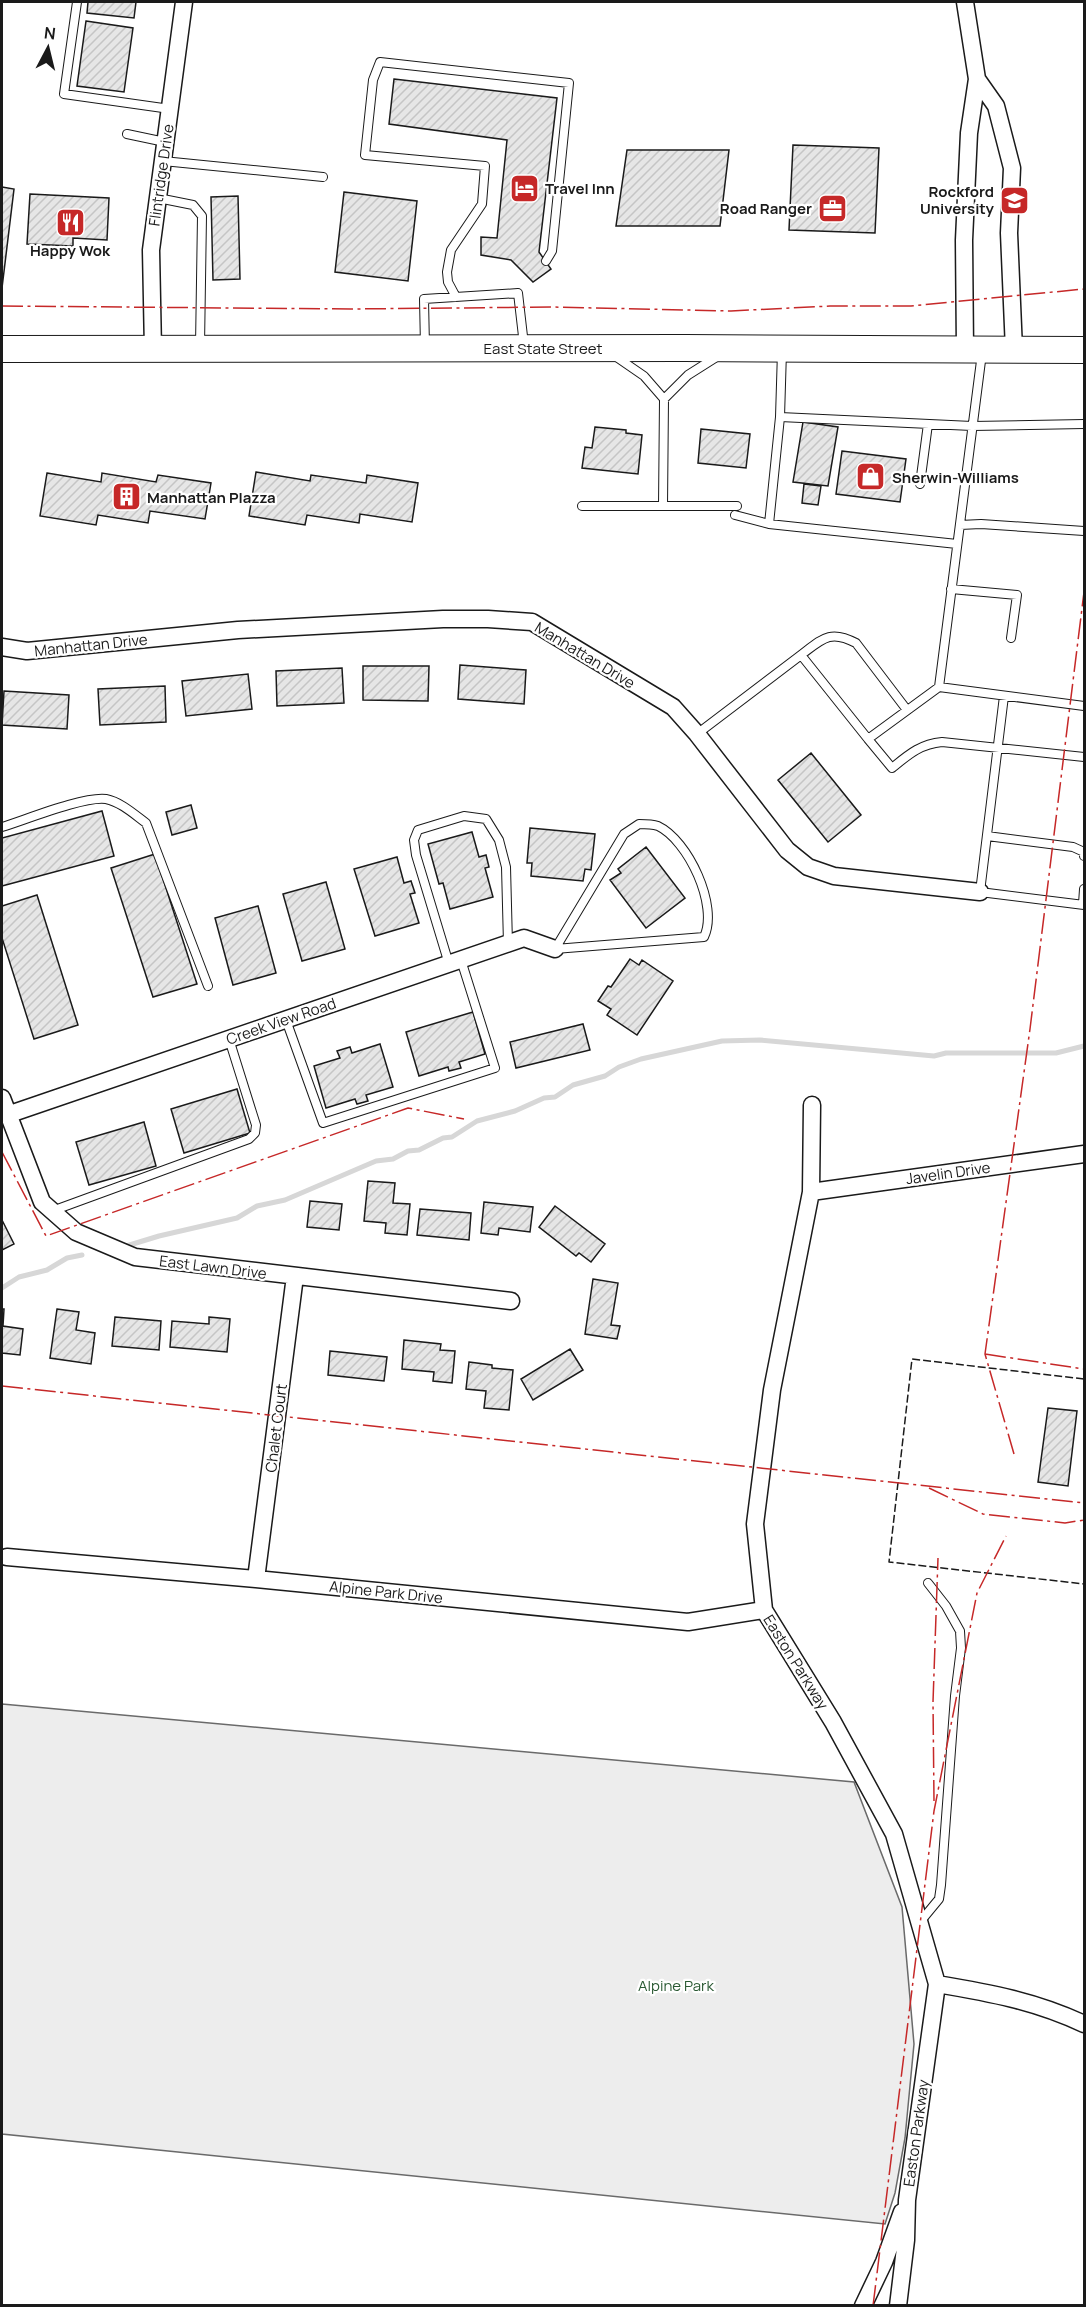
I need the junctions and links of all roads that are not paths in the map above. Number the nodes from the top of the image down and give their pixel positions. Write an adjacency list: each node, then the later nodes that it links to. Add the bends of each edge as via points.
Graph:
1 (77, 2): 5 (lane, via 64,94)
2 (184, 2): 5 (street, Flintridge Drive)
3 (964, 2): 4 (street)
4 (977, 79): 21 (street, via 964,240); 22 (street, via 996,106 1012,168 1009,233)
5 (170, 110): 7 (street, Flintridge Drive)
6 (127, 134): 7 (lane)
7 (165, 142): 8 (street, Flintridge Drive)
8 (163, 161): 9 (lane); 10 (street, Flintridge Drive)
9 (323, 177)
10 (158, 198): 19 (street, Flintridge Drive, via 151,250); 20 (lane, via 193,205 202,216)
11 (546, 261): 12 (lane, via 552,251 569,83 380,63 373,80 365,155 485,166 482,204 451,250 447,273)
12 (456, 297): 13 (lane, via 518,293); 17 (lane, via 424,299)
13 (524, 348): 14 (main road, East State Street); 17 (main road, East State Street)
14 (604, 348): 15 (main road, East State Street); 24 (lane, via 644,376)
15 (731, 348): 18 (main road, East State Street); 24 (lane, via 688,375)
16 (2, 349): 19 (main road, East State Street)
17 (425, 349): 20 (main road, East State Street)
18 (782, 349): 21 (main road, East State Street); 25 (lane)
19 (153, 350): 20 (main road, East State Street)
20 (200, 350)
21 (974, 350): 22 (main road, East State Street); 28 (lane)
22 (1014, 350): 23 (main road, East State Street)
23 (1084, 351)
24 (664, 399): 31 (lane)
25 (780, 417): 26 (lane); 32 (lane)
26 (928, 424): 28 (lane); 29 (lane)
27 (1084, 424): 28 (lane)
28 (972, 426): 33 (lane)
29 (920, 484)
30 (582, 506): 31 (lane)
31 (663, 506): 32 (lane, via 736,511)
32 (769, 524): 35 (lane)
33 (960, 525): 34 (lane); 35 (lane)
34 (1084, 531)
35 (957, 544): 36 (lane)
36 (951, 589): 37 (lane, via 1017,595); 40 (lane)
37 (1011, 638)
38 (2, 647): 44 (street, Manhattan Drive, via 27,651 238,630 443,619 532,622 673,707)
39 (801, 655): 43 (lane, via 825,637 845,637 856,643); 44 (lane); 45 (lane)
40 (939, 687): 41 (lane); 43 (lane)
41 (1004, 696): 42 (lane); 46 (lane)
42 (1084, 706)
43 (907, 710): 45 (lane)
44 (697, 734): 52 (street, Manhattan Drive, via 787,850 808,867 834,876)
45 (868, 739): 46 (lane, via 892,768 928,743)
46 (998, 747): 47 (lane); 49 (lane)
47 (1084, 757)
48 (2, 827): 57 (lane, via 86,801 107,800 147,823)
49 (987, 836): 50 (lane, via 1073,847 1084,852); 52 (lane)
50 (1084, 856)
51 (1084, 889): 53 (lane)
52 (980, 892): 53 (lane)
53 (1084, 904)
54 (507, 944): 55 (street, Creek View Road, via 524,938); 56 (street, Creek View Road); 56 (lane, via 506,867 500,840 486,819 464,816 418,830 414,840 416,855)
55 (555, 949): 55 (lane, via 631,827 655,825 686,852 703,890 708,916 704,937)
56 (455, 962): 58 (street, Creek View Road); 58 (lane, via 495,1068 322,1123)
57 (208, 986)
58 (286, 1020): 59 (street, Creek View Road)
59 (229, 1039): 62 (street, Creek View Road); 65 (lane, via 256,1125 249,1139)
60 (2, 1098): 62 (street, East Lawn Drive)
61 (812, 1105): 64 (street, Easton Parkway)
62 (7, 1115): 65 (street, East Lawn Drive, via 42,1202)
63 (1084, 1154): 64 (street, Javelin Drive)
64 (811, 1192): 71 (street, Easton Parkway, via 772,1390 755,1524)
65 (52, 1211): 66 (street, East Lawn Drive, via 76,1233 135,1257)
66 (295, 1276): 67 (street, East Lawn Drive); 69 (street, Chalet Court)
67 (511, 1301)
68 (7, 1557): 69 (street, Alpine Park Drive)
69 (256, 1579): 71 (street, Alpine Park Drive, via 688,1622)
70 (928, 1583): 72 (lane, via 960,1631 961,1648 939,1899)
71 (764, 1610): 72 (street, Easton Parkway, via 833,1722 894,1834)
72 (920, 1923): 73 (street, Easton Parkway)
73 (937, 1984): 74 (street, via 1003,1995 1053,2009); 75 (street, Easton Parkway)
74 (1084, 2024)
75 (907, 2200): 76 (street, Easton Parkway, via 884,2262); 77 (street, Easton Parkway)
76 (862, 2306)
77 (898, 2306)

